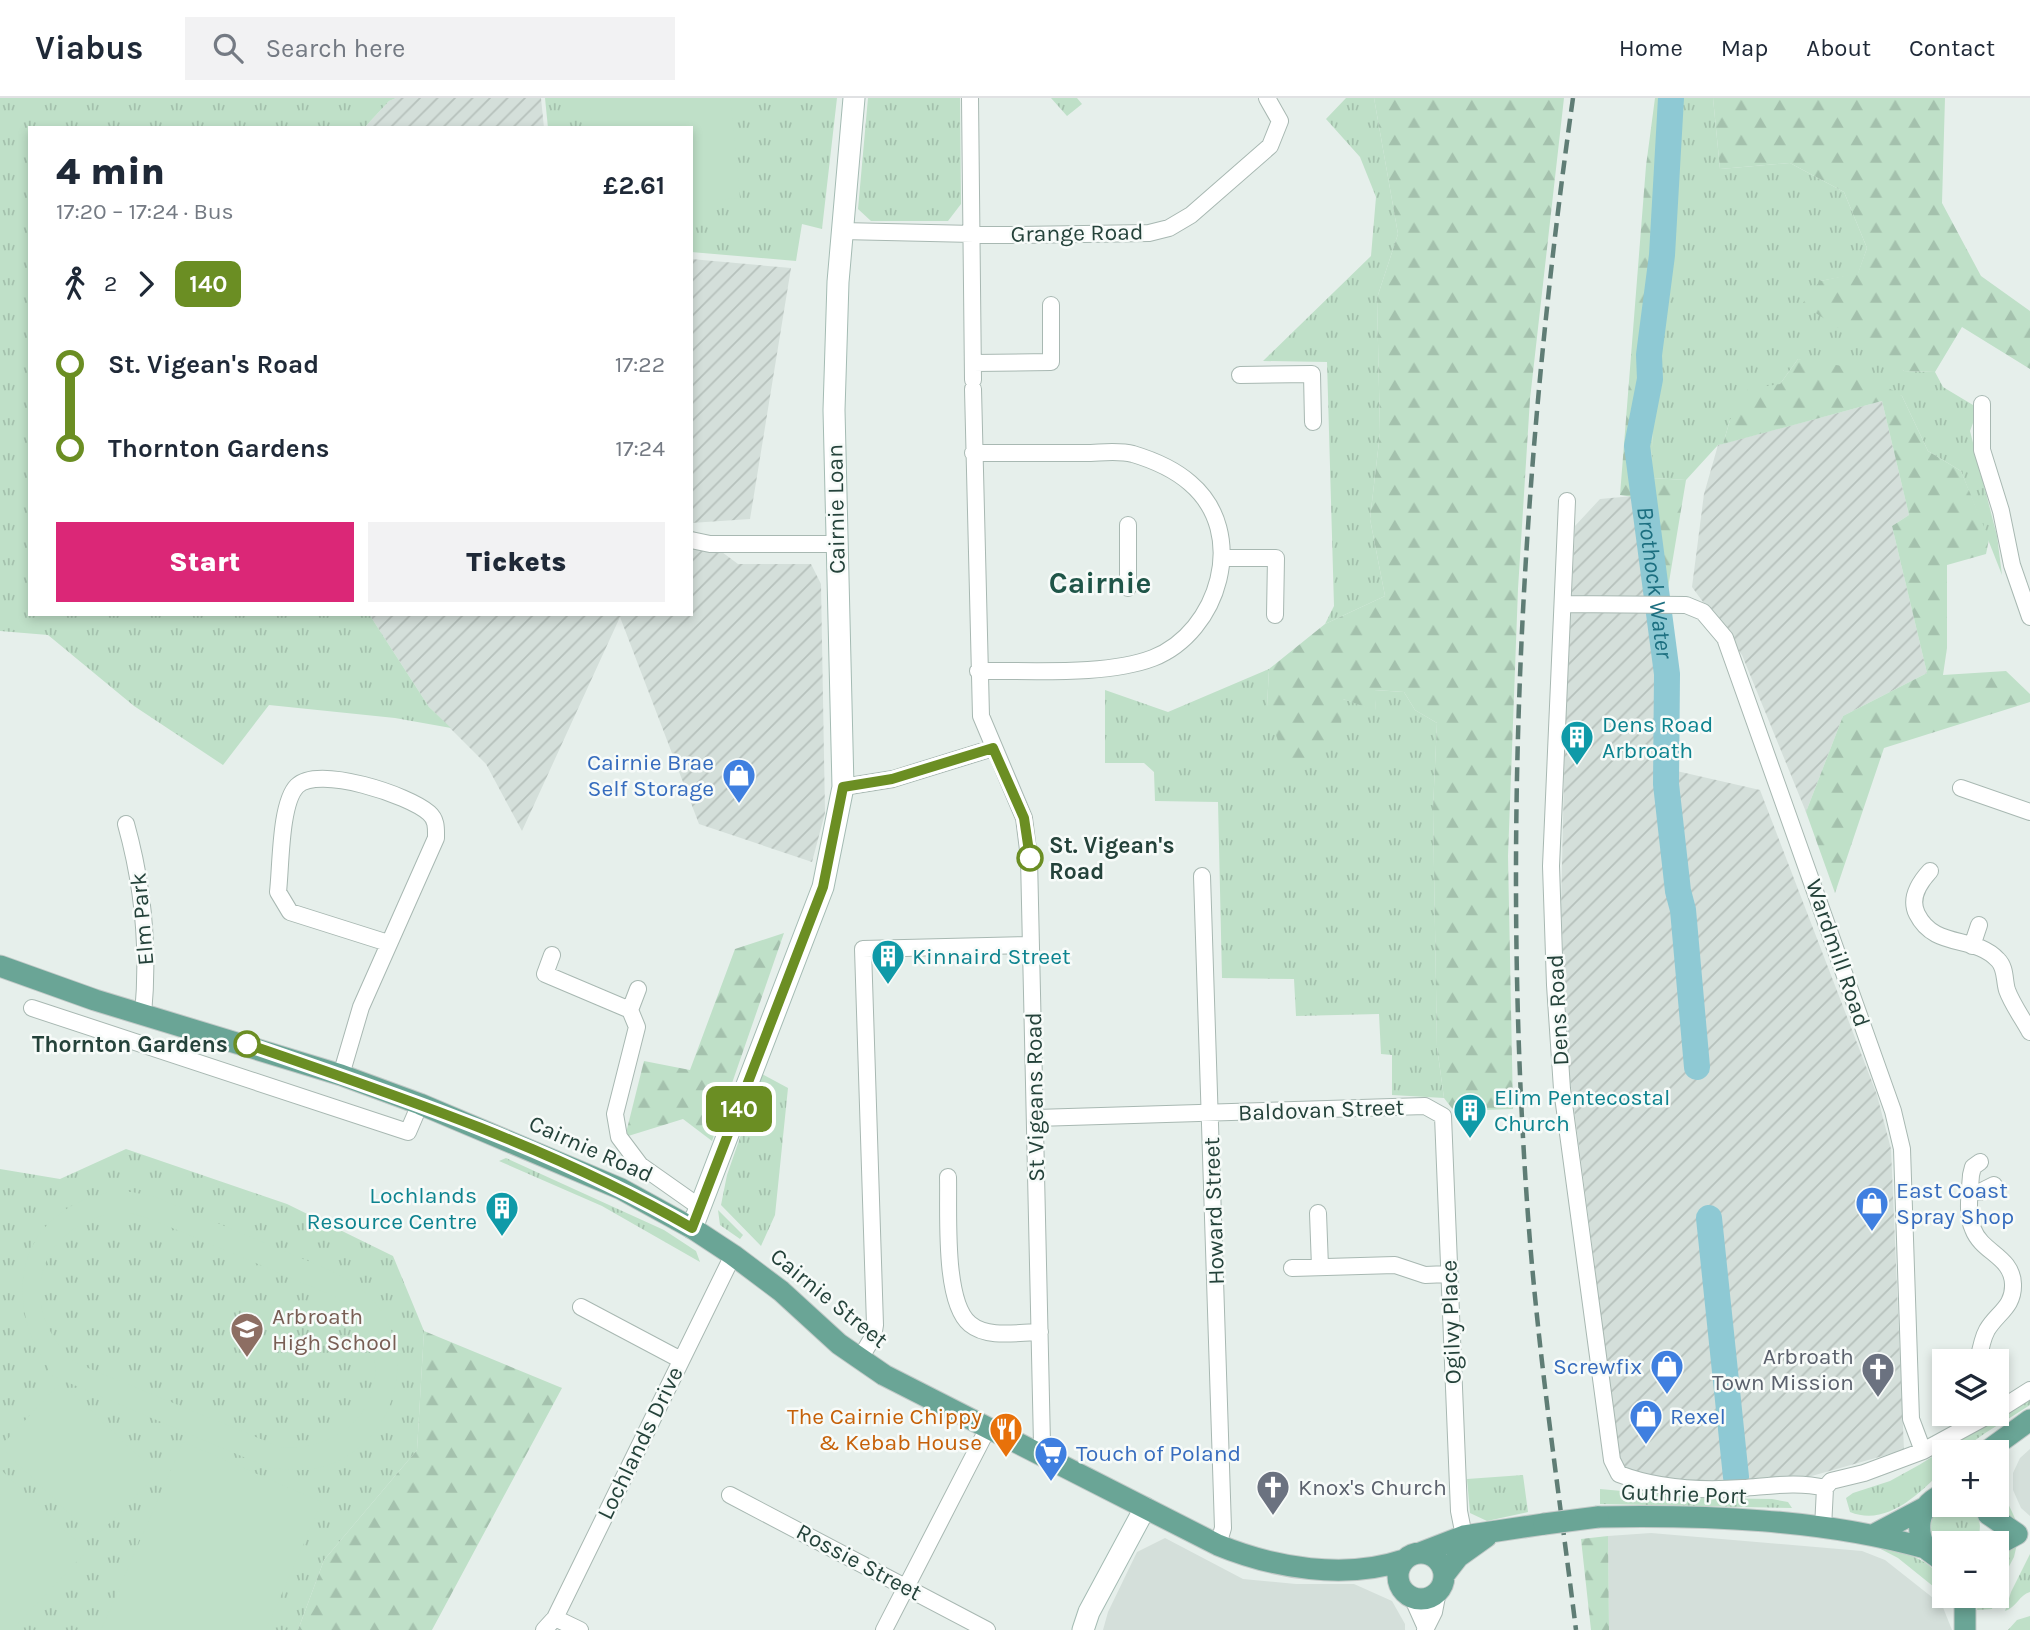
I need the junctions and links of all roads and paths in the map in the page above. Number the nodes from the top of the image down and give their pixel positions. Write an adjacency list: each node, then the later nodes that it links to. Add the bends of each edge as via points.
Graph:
1 (854, 98): 4 (street, Cairnie Loan)
2 (970, 98): 5 (street)
3 (1267, 98): 5 (street, Grange Road, via 1280,121 1270,146 1191,215 1169,228 1125,234)
4 (842, 231): 5 (street, Grange Road); 15 (street, Cairnie Loan, via 834,410)
5 (971, 234): 7 (street)
6 (1051, 305): 7 (street, via 1051,362)
7 (973, 363): 11 (street)
8 (1240, 375): 10 (street, via 1312,374)
9 (1982, 404): 20 (street, via 1982,450)
10 (1313, 422)
11 (973, 453): 16 (street, via 1130,453 1160,463 1191,484 1210,509 1220,534); 21 (street)
12 (1567, 501): 18 (street, Dens Road)
13 (1128, 525): 17 (street)
14 (693, 540): 15 (street)
15 (836, 544): 23 (street, Cairnie Loan)
16 (1222, 558): 19 (street, via 1276,558); 21 (street, via 1216,593 1201,622 1184,640 1155,658 1123,667)
17 (1128, 587)
18 (1563, 604): 69 (street, Wardmill Road, via 1677,604 1703,612 1725,638 1893,1111 1902,1149 1911,1419); 71 (street, Dens Road, via 1551,866 1555,985 1562,1089 1612,1460 1619,1474 1655,1486 1727,1489 1813,1484)
19 (1275, 615)
20 (2030, 617)
21 (978, 671): 22 (street, via 981,716)
22 (993, 748): 23 (street, via 892,779); 31 (street, St Vigeans Road, via 1024,818 1030,858)
23 (843, 787): 51 (street, Cairnie Loan, via 823,887)
24 (1961, 788): 25 (street)
25 (2028, 806)
26 (126, 824): 39 (street, Elm Park, via 137,862 146,962)
27 (1930, 871): 32 (street, via 1915,895 1914,907 1921,922 1931,934)
28 (1202, 876): 45 (street, Howard Street)
29 (1979, 925): 32 (street)
30 (388, 943): 30 (street, via 436,838 436,824 429,813 381,788 317,778 299,784 288,798 278,892 282,903 290,912); 42 (street, via 361,1007)
31 (1031, 945): 46 (street, St Vigeans Road); 62 (street, via 863,949 875,1325)
32 (1972, 946): 41 (street, via 1998,960 2007,989)
33 (552, 955): 38 (street, via 545,974)
34 (0, 966): 36 (main road, Cairnie Road)
35 (638, 989): 38 (street)
36 (95, 1000): 39 (main road, Cairnie Road); 40 (street)
37 (32, 1008): 40 (street)
38 (630, 1010): 51 (street, via 637,1027 615,1114 619,1137 640,1165)
39 (143, 1015): 42 (main road, Cairnie Road)
40 (86, 1027): 43 (street, via 408,1132)
41 (2030, 1032)
42 (341, 1075): 43 (main road, Cairnie Road)
43 (421, 1104): 53 (main road, Cairnie Road, via 621,1189)
44 (1437, 1110): 45 (street, Baldovan Street, via 1425,1106); 57 (street, Ogilvy Place, via 1443,1116)
45 (1211, 1115): 46 (street, Baldovan Street); 82 (street, Howard Street, via 1223,1528)
46 (1036, 1118): 59 (street, St Vigeans Road)
47 (1980, 1162): 50 (street, via 1973,1167)
48 (948, 1177): 59 (street, via 956,1303 970,1324 989,1333)
49 (1994, 1185): 50 (street)
50 (1970, 1192): 60 (street, via 1972,1228 2011,1270 2013,1286 2010,1305 1987,1330)
51 (701, 1208): 53 (street, Cairnie Loan)
52 (1318, 1213): 55 (street)
53 (692, 1228): 54 (main road, Cairnie Road)
54 (733, 1255): 61 (street, Lochlands Drive); 62 (main road, Cairnie Street)
55 (1320, 1267): 56 (street); 57 (street, via 1395,1265 1425,1275)
56 (1292, 1268)
57 (1448, 1274): 81 (street, Ogilvy Place)
58 (581, 1307): 61 (street)
59 (1040, 1332): 70 (street, St Vigeans Road)
60 (1982, 1349)
61 (681, 1360): 91 (street, Lochlands Drive)
62 (859, 1360): 67 (main road, Cairnie Street)
63 (2030, 1390): 64 (street)
64 (2009, 1401)
65 (2030, 1420): 68 (main road)
66 (1965, 1426): 69 (street)
67 (988, 1428): 70 (main road, Cairnie Street); 88 (street)
68 (2002, 1440)
69 (1923, 1451): 71 (street, via 1864,1473 1839,1477)
70 (1040, 1453): 75 (main road, Cairnie Street)
71 (1825, 1488): 77 (street)
72 (730, 1494): 88 (street, Rossie Street)
73 (1932, 1500): 79 (main road)
74 (1932, 1505): 83 (main road, via 1919,1523)
75 (1145, 1508): 82 (main road, Cairnie Street); 96 (street)
76 (1997, 1517): 80 (main road)
77 (1823, 1528): 78 (main road, Guthrie Port, bridge, via 1598,1517); 79 (main road, Guthrie Port)
78 (1491, 1534): 81 (main road, Guthrie Port); 87 (main road, Guthrie Port, via 1458,1557)
79 (1875, 1534): 83 (main road, Guthrie Port)
80 (2023, 1535)
81 (1464, 1536): 85 (main road, Guthrie Port)
82 (1218, 1545): 86 (main road, Cairnie Street, via 1277,1563)
83 (1925, 1548): 84 (main road)
84 (1932, 1553)
85 (1412, 1556): 86 (main road, Cairnie Street); 87 (main road, via 1439,1561); 89 (main road, via 1398,1572)
86 (1354, 1571): 89 (main road, Cairnie Street)
87 (1441, 1583): 89 (main road, via 1426,1598); 92 (street)
88 (906, 1587): 94 (street); 95 (street, Rossie Street)
89 (1408, 1593): 92 (street)
90 (1964, 1608): 97 (main road)
91 (550, 1624): 93 (street)
92 (1425, 1628)
93 (580, 1630)
94 (884, 1630)
95 (988, 1630)
96 (1083, 1630)
97 (1965, 1630)

